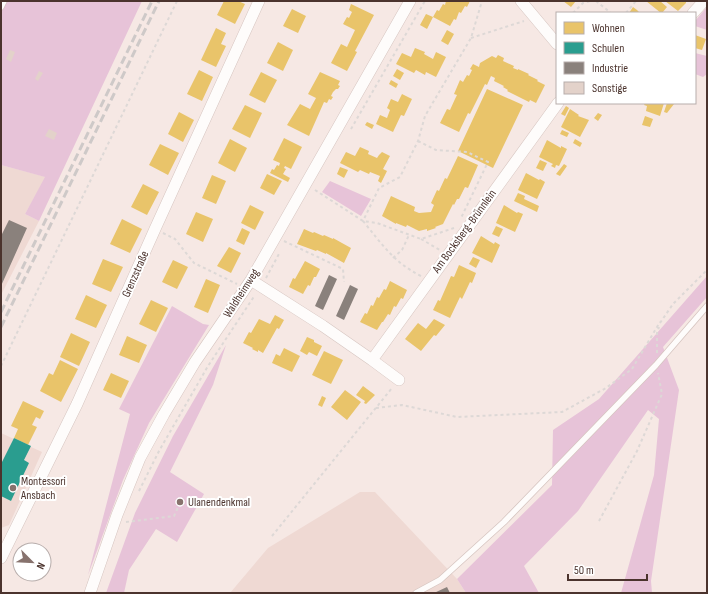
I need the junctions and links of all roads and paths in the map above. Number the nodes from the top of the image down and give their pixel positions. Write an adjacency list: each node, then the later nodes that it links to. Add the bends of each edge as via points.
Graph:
1 (4, 1): 12 (lane)
2 (176, 1): 45 (path)
3 (259, 1): 27 (street, Grenzstraße)
4 (410, 1): 23 (street, Waldheimweg)
5 (425, 1): 21 (path)
6 (482, 1): 18 (path)
7 (521, 1): 17 (street)
8 (591, 1): 13 (path, via 583,3)
9 (596, 1): 14 (path)
10 (636, 1): 15 (path)
11 (704, 1): 16 (street)
12 (1, 6)
13 (574, 12)
14 (610, 12)
15 (627, 12)
16 (695, 12)
17 (535, 17): 18 (path); 19 (street)
18 (471, 38): 22 (path, via 425,116)
19 (554, 40)
20 (557, 104): 34 (street, Am Bocksberg-Brünnlein)
21 (350, 129)
22 (418, 141): 24 (path, via 400,177 379,188); 25 (path, via 436,150 467,152 488,162)
23 (305, 184): 24 (path); 30 (street, Waldheimweg)
24 (363, 221): 28 (path, via 377,223); 35 (path)
25 (459, 222)
26 (455, 228): 31 (path)
27 (155, 229): 39 (path, via 176,239 194,263); 55 (street, Grenzstraße, via 77,404 9,536)
28 (409, 235): 31 (path); 35 (path, via 402,250)
29 (290, 236): 32 (path)
30 (275, 237): 32 (path); 39 (street, Waldheimweg)
31 (421, 239): 34 (path)
32 (286, 242): 38 (path, via 343,269)
33 (282, 249): 40 (path)
34 (448, 254): 37 (street, Am Bocksberg-Brünnlein)
35 (393, 258): 37 (path, via 408,270)
36 (707, 270): 42 (path, via 673,304)
37 (429, 281): 43 (street, Am Bocksberg-Brünnlein)
38 (344, 282)
39 (248, 284): 40 (street); 56 (street, Waldheimweg, via 195,362 140,458)
40 (262, 286): 43 (street); 48 (path, via 208,366 159,451)
41 (707, 306): 44 (lane)
42 (660, 322): 44 (path); 47 (path, via 632,369 606,388 562,412 457,417 402,405)
43 (372, 360): 46 (street)
44 (656, 364): 51 (path, via 662,394 637,451); 57 (lane, via 504,522 440,580)
45 (1, 366)
46 (399, 380): 47 (path)
47 (376, 408): 54 (path)
48 (136, 497)
49 (181, 501): 52 (path, via 174,516)
50 (129, 516): 52 (path)
51 (599, 521)
52 (126, 522): 53 (path)
53 (123, 529)
54 (272, 536)
55 (1, 558)
56 (90, 593)
57 (416, 593)

